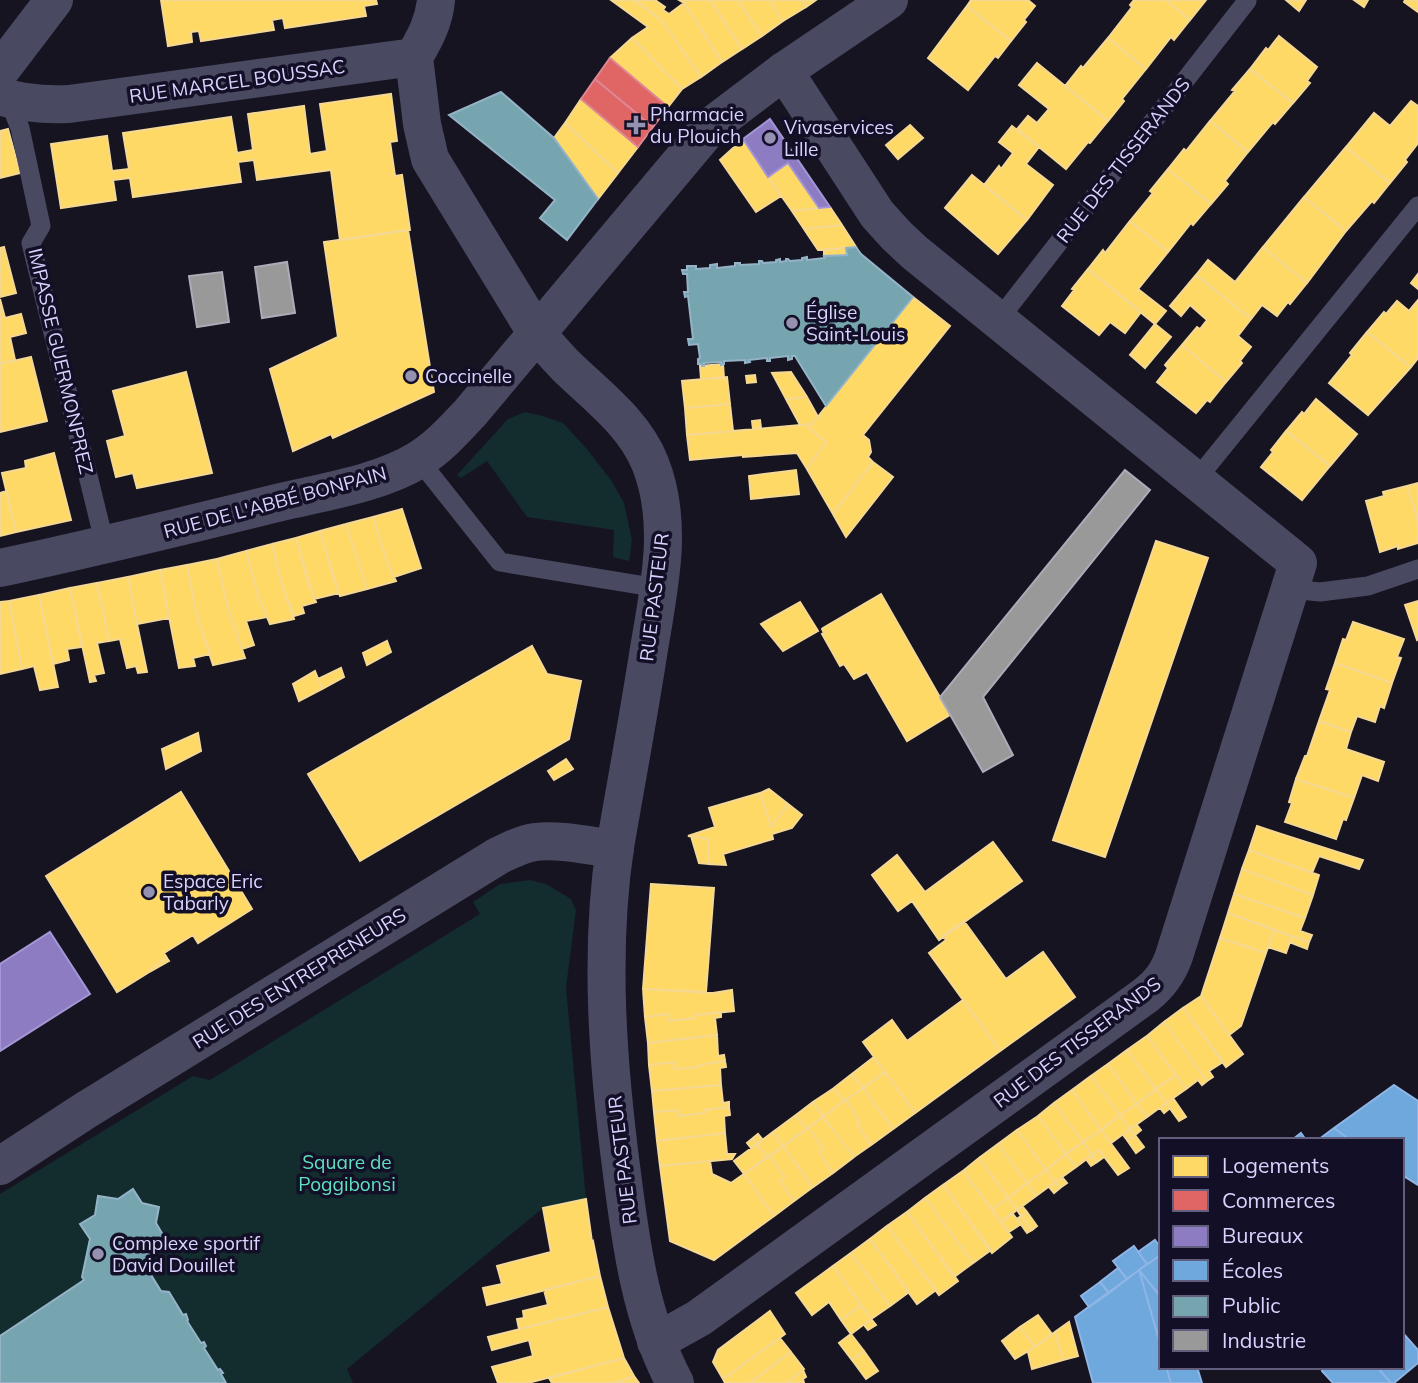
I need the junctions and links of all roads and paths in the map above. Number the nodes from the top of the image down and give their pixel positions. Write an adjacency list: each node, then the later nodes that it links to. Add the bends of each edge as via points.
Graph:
1 (54, 0): 7 (street)
2 (436, 0): 5 (street, via 429,31)
3 (889, 0): 6 (street)
4 (1248, 1): 9 (lane, RUE DES TISSERANDS)
5 (414, 57): 7 (street, RUE MARCEL BOUSSAC, via 69,104 37,104); 10 (street, RUE PASTEUR, via 430,159)
6 (784, 71): 9 (street, RUE DES TISSERANDS, via 877,214 914,251); 10 (street, via 710,127)
7 (3, 88): 13 (lane, IMPASSE GUERMONPREZ, via 20,128 41,226 31,243)
8 (1418, 206): 12 (lane)
9 (999, 319): 12 (street, RUE DES TISSERANDS)
10 (537, 334): 11 (street, RUE DE L'ABBÉ BONPAIN, via 456,428); 16 (street, RUE PASTEUR, via 640,442 658,488 663,556)
11 (419, 460): 13 (street, RUE DE L'ABBÉ BONPAIN, via 373,479); 16 (lane, via 500,562)
12 (1196, 480): 17 (street, RUE DES TISSERANDS, via 1298,563)
13 (105, 545): 14 (street, RUE DE L'ABBÉ BONPAIN)
14 (0, 568)
15 (1418, 569): 17 (lane, via 1368,586 1320,592)
16 (658, 588): 18 (street, RUE PASTEUR)
17 (1290, 589): 20 (street, RUE DES TISSERANDS, via 1174,957 1162,981 699,1318)
18 (615, 849): 19 (street, RUE DES ENTREPRENEURS, via 534,842 498,856); 20 (street, RUE PASTEUR, via 607,994 614,1105 633,1247)
19 (0, 1167)
20 (656, 1342): 21 (street, RUE PASTEUR)
21 (675, 1383)

